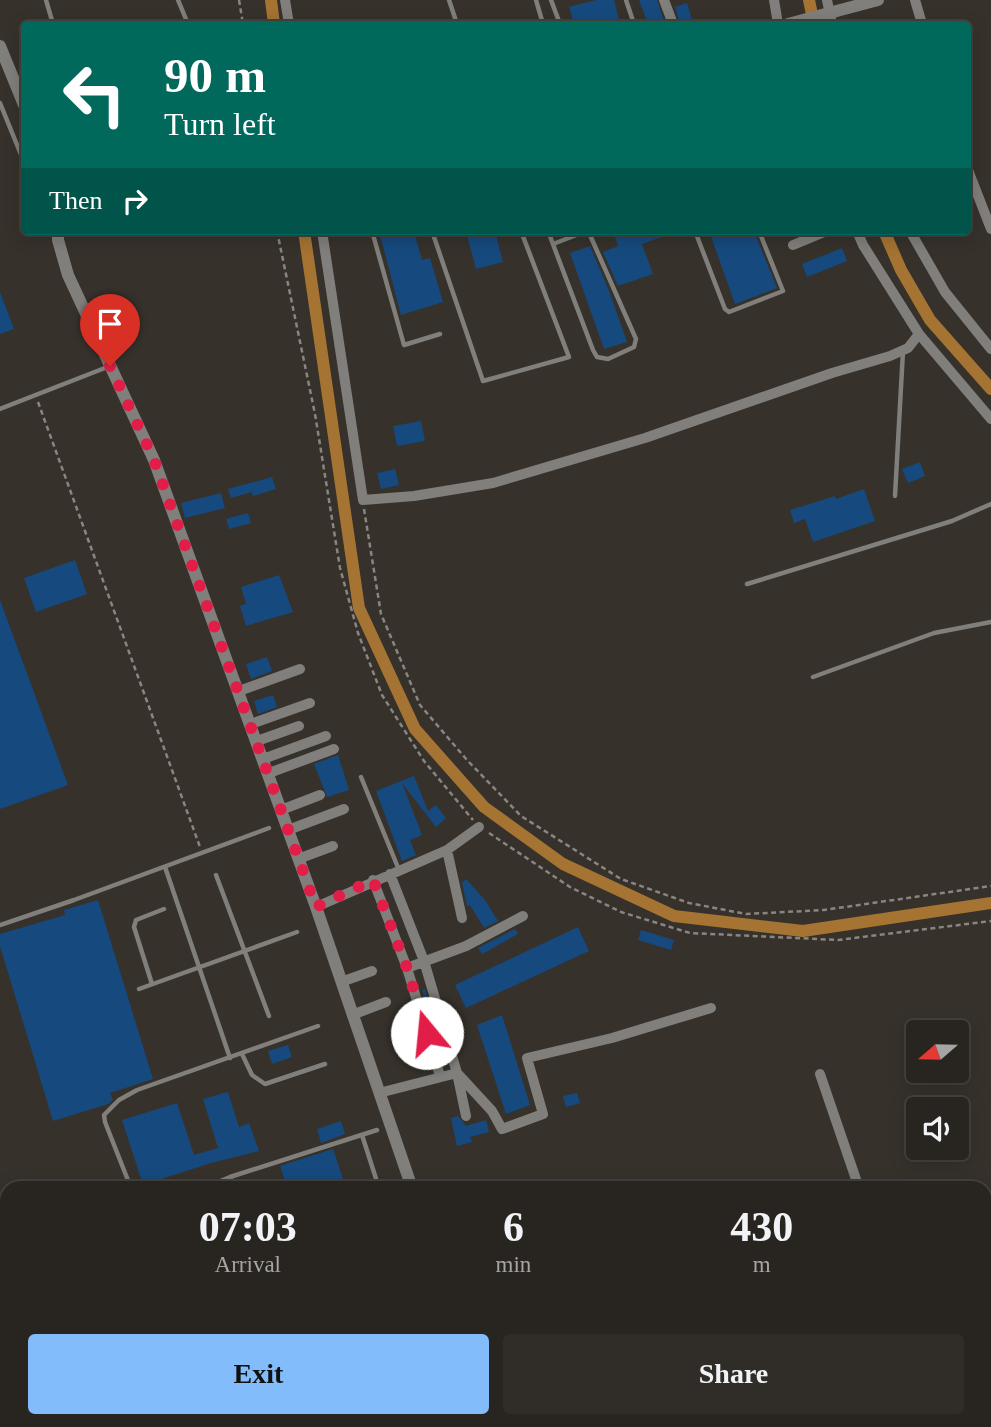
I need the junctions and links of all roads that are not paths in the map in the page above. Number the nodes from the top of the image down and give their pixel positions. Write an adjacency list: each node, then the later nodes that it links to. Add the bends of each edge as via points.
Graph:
1 (46, 0): 14 (lane)
2 (178, 0): 15 (lane)
3 (285, 0): 16 (street)
4 (449, 0): 17 (lane)
5 (536, 0): 18 (lane)
6 (551, 0): 19 (lane)
7 (626, 0): 20 (lane)
8 (664, 0): 21 (street)
9 (774, 0): 22 (street)
10 (827, 0): 13 (street)
11 (878, 0): 13 (street)
12 (915, 0): 23 (street)
13 (828, 19)
14 (52, 21)
15 (187, 21)
16 (288, 21)
17 (456, 21)
18 (542, 21)
19 (559, 21)
20 (633, 21)
21 (672, 21)
22 (778, 21)
23 (921, 21)
24 (0, 46): 25 (street)
25 (21, 97)
26 (0, 103): 27 (lane)
27 (21, 155)
28 (971, 178): 29 (street)
29 (991, 229)
30 (58, 235): 49 (street, via 68,275)
31 (323, 235): 48 (street, via 363,500 493,483 645,438)
32 (373, 235): 45 (lane, via 404,345)
33 (433, 235): 34 (lane, via 483,380 569,357)
34 (523, 235)
35 (550, 235): 43 (lane)
36 (576, 235): 43 (lane)
37 (590, 235): 43 (lane, via 636,339 634,347 608,359 593,350)
38 (697, 235): 39 (lane, via 729,312 783,291)
39 (761, 235)
40 (817, 235): 44 (street)
41 (859, 235): 46 (street)
42 (912, 235): 47 (street, via 945,292)
43 (554, 244)
44 (793, 245)
45 (440, 334)
46 (919, 334): 48 (street); 51 (street)
47 (991, 349)
48 (902, 351): 52 (lane)
49 (110, 366): 50 (lane); 58 (street, via 154,460)
50 (0, 410)
51 (991, 419)
52 (895, 496)
53 (991, 504): 54 (lane, via 952,522)
54 (747, 584)
55 (991, 622): 57 (lane, via 934,633)
56 (300, 669): 58 (street)
57 (813, 677)
58 (239, 691): 60 (street)
59 (310, 704): 60 (street)
60 (251, 724): 63 (street)
61 (299, 726): 63 (street)
62 (326, 736): 65 (street)
63 (257, 741): 65 (street)
64 (334, 749): 66 (street)
65 (263, 759): 66 (street)
66 (269, 773): 69 (street)
67 (361, 777): 78 (lane)
68 (320, 795): 69 (street)
69 (281, 810): 73 (street)
70 (344, 810): 73 (street)
71 (479, 827): 75 (street)
72 (269, 828): 77 (lane)
73 (288, 830): 76 (street)
74 (333, 846): 76 (street)
75 (447, 850): 78 (street); 84 (street)
76 (298, 859): 81 (street)
77 (165, 867): 85 (lane); 89 (lane)
78 (395, 873): 80 (street); 88 (street)
79 (216, 875): 87 (lane)
80 (373, 880): 81 (street); 90 (street)
81 (316, 907): 92 (street)
82 (164, 909): 93 (lane, via 136,920 134,927)
83 (523, 916): 88 (street, via 466,946)
84 (462, 918)
85 (0, 925)
86 (297, 932): 87 (lane)
87 (245, 951): 89 (lane); 98 (lane)
88 (424, 961): 90 (street); 103 (street)
89 (199, 967): 93 (lane); 101 (lane)
90 (407, 968): 105 (street)
91 (372, 971): 92 (street)
92 (341, 982): 97 (street)
93 (152, 984): 94 (lane)
94 (139, 989)
95 (386, 1002): 97 (street)
96 (711, 1008): 103 (street, via 527,1058 543,1114 502,1129)
97 (352, 1015): 106 (street)
98 (269, 1016)
99 (318, 1026): 100 (lane)
100 (242, 1054): 101 (lane); 102 (lane, via 252,1075 265,1084)
101 (230, 1058): 111 (lane, via 137,1090 104,1115)
102 (326, 1064)
103 (457, 1073): 105 (street); 107 (street)
104 (820, 1074): 116 (street)
105 (440, 1076): 106 (street)
106 (379, 1093): 115 (street)
107 (466, 1116)
108 (377, 1130): 109 (lane)
109 (362, 1135): 110 (lane); 114 (lane)
110 (230, 1177): 112 (lane); 113 (lane)
111 (128, 1181)
112 (221, 1181)
113 (231, 1181)
114 (377, 1181)
115 (410, 1181)
116 (857, 1181)

